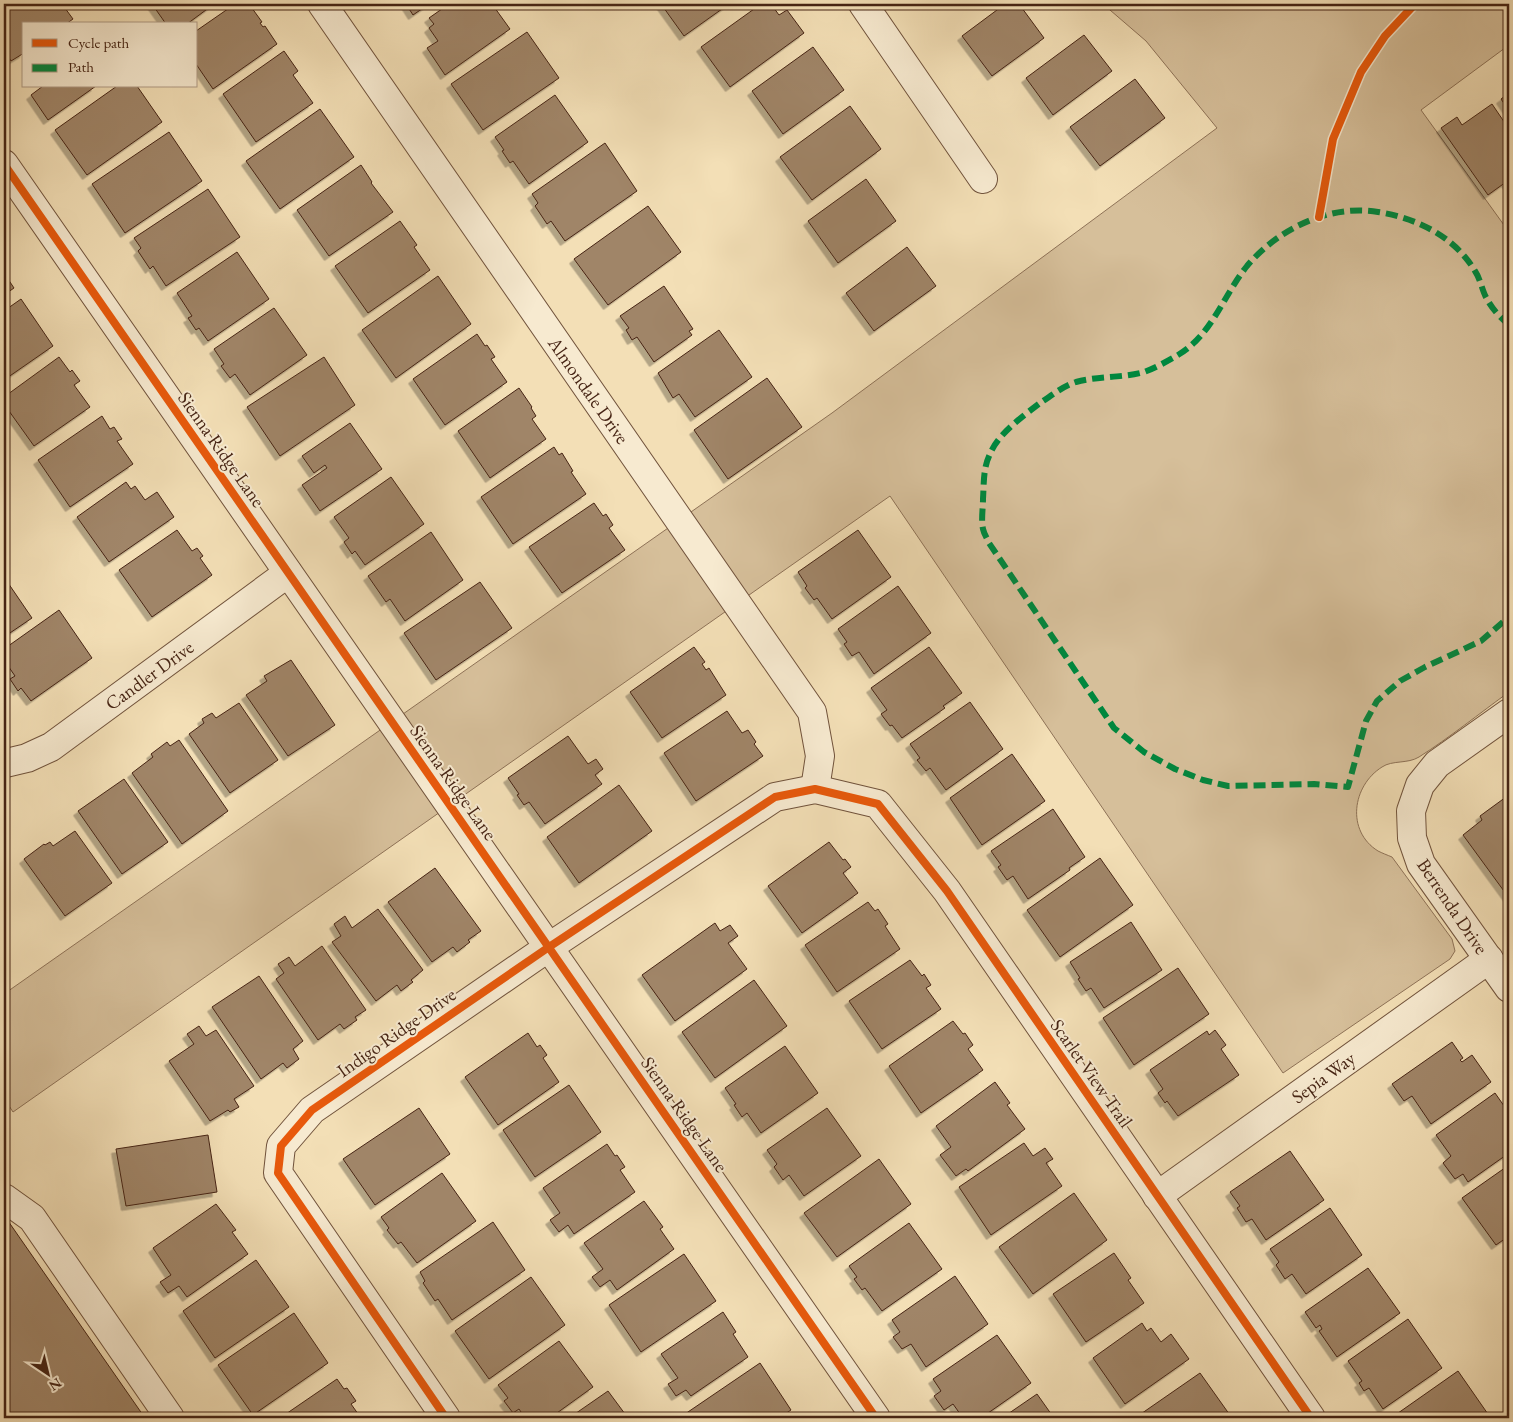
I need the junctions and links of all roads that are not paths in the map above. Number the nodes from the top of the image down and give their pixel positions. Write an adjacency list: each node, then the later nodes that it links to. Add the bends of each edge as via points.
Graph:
1 (322, 4): 8 (street, Almondale Drive, via 812,712 820,756)
2 (863, 4): 4 (street)
3 (4, 164): 5 (street, Sienna Ridge Lane)
4 (983, 179)
5 (288, 573): 7 (street, Candler Drive, via 51,747 27,758); 9 (street, Sienna Ridge Lane)
6 (1509, 713): 10 (street, Berrenda Drive, via 1437,764 1420,786 1411,811 1412,838 1422,864)
7 (4, 762)
8 (815, 789): 9 (street, Indigo Ridge Drive, via 775,797); 12 (street, Scarlet View Trail, via 878,804 947,891)
9 (549, 947): 15 (street, Indigo Ridge Drive, via 312,1110 281,1146 278,1173); 16 (street, Sienna Ridge Lane)
10 (1489, 959): 11 (street, Berrenda Drive); 12 (street, Sepia Way)
11 (1509, 988)
12 (1158, 1196): 17 (street, Scarlet View Trail)
13 (4, 1198): 14 (street, via 32,1218)
14 (170, 1418)
15 (446, 1418)
16 (876, 1418)
17 (1311, 1418)

